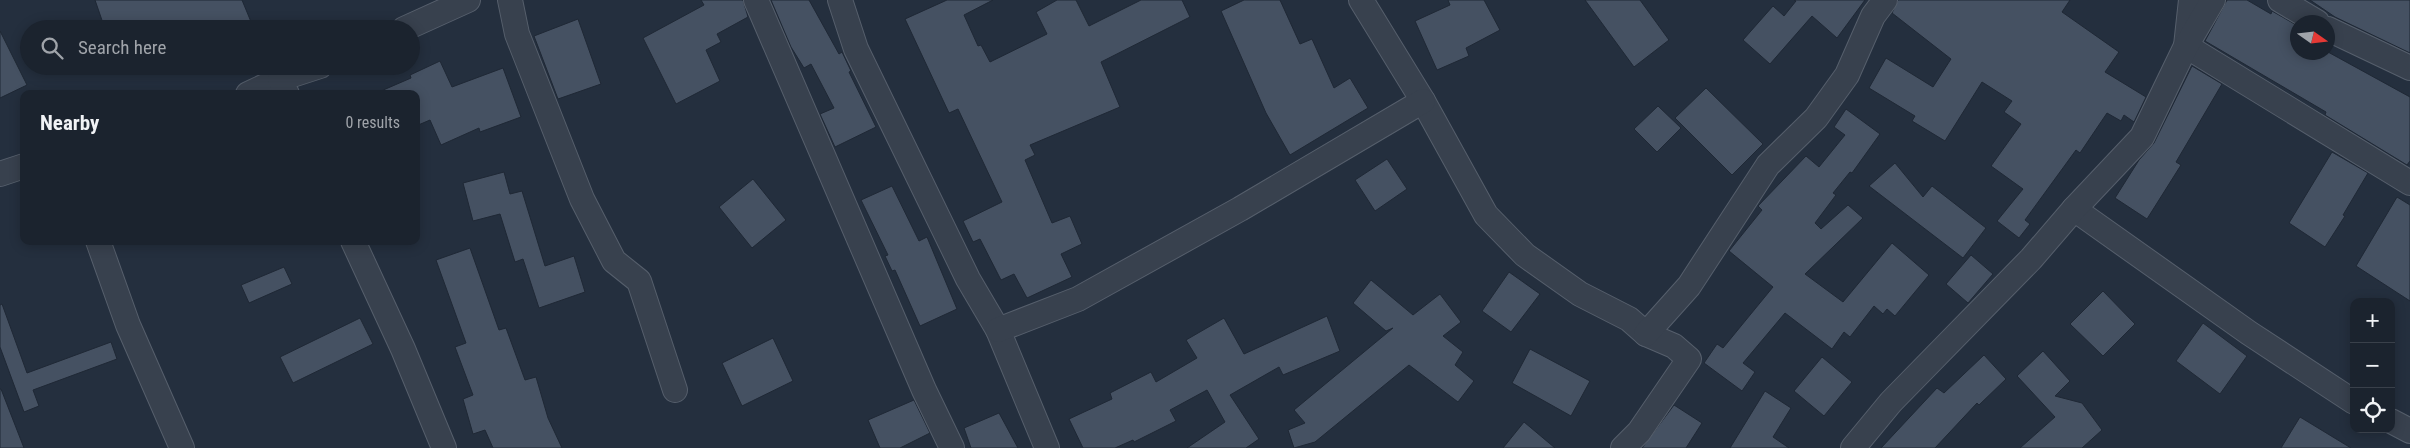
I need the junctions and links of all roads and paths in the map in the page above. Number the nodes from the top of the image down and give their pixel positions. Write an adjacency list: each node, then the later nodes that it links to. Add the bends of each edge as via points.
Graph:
1 (468, 0): 11 (street)
2 (510, 0): 27 (street, via 517,34 582,200 614,261 639,281)
3 (756, 0): 31 (street)
4 (840, 0): 25 (street, via 856,49 968,279)
5 (1361, 0): 18 (street)
6 (1885, 0): 26 (street, via 1873,16 1842,82 1816,118 1768,165 1689,286)
7 (2191, 0): 13 (street)
8 (2213, 0): 13 (street)
9 (2280, 0): 10 (street)
10 (2305, 15)
11 (420, 22)
12 (2335, 32): 14 (street)
13 (2186, 46): 21 (street); 22 (street, via 2142,137)
14 (2410, 68)
15 (304, 75): 16 (street)
16 (283, 87): 17 (street)
17 (268, 90)
18 (1423, 101): 25 (street, via 1240,209 1078,299); 26 (street, via 1486,215 1525,255 1580,294 1629,319)
19 (20, 167): 20 (street)
20 (0, 174)
21 (2410, 183)
22 (2074, 209): 28 (street, via 2249,333); 34 (street, via 2031,259 1891,402)
23 (99, 245): 29 (street, via 128,325)
24 (355, 245): 30 (street)
25 (998, 330): 32 (street)
26 (1646, 334): 33 (street, via 1674,346 1689,359 1639,432)
27 (675, 390)
28 (2350, 399)
29 (182, 448)
30 (444, 448)
31 (952, 448)
32 (1047, 448)
33 (1623, 448)
34 (1853, 448)

